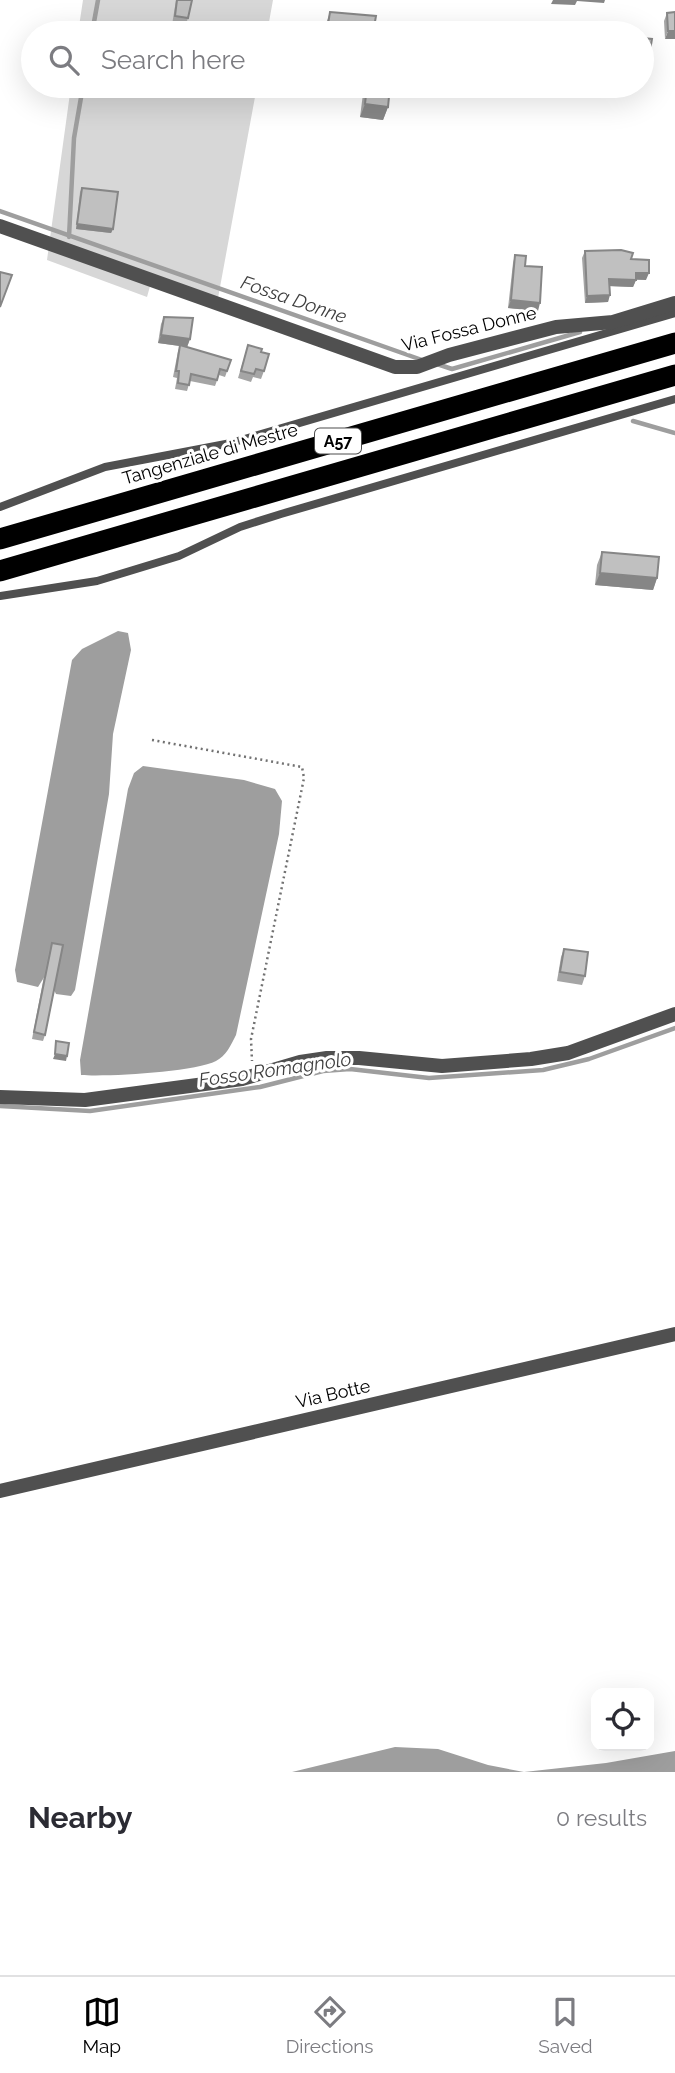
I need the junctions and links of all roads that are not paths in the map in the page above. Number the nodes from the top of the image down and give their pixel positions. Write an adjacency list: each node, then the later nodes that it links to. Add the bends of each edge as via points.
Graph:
1 (0, 226): 2 (street, Via Fossa Donne, via 396,367 417,367 449,355 574,324 633,317)
2 (675, 303)
3 (675, 313): 7 (lane, via 231,443 105,467)
4 (675, 343): 8 (highway, Tangenziale di Mestre / A57)
5 (675, 376): 9 (highway, A57)
6 (675, 399): 10 (lane, via 281,514 240,527 179,556 97,581)
7 (0, 507)
8 (0, 539)
9 (0, 571)
10 (0, 596)
11 (675, 1014): 12 (street, via 549,1057 442,1066 327,1058 257,1076 85,1100)
12 (0, 1097)
13 (675, 1334): 14 (street, Via Botte)
14 (0, 1490)

